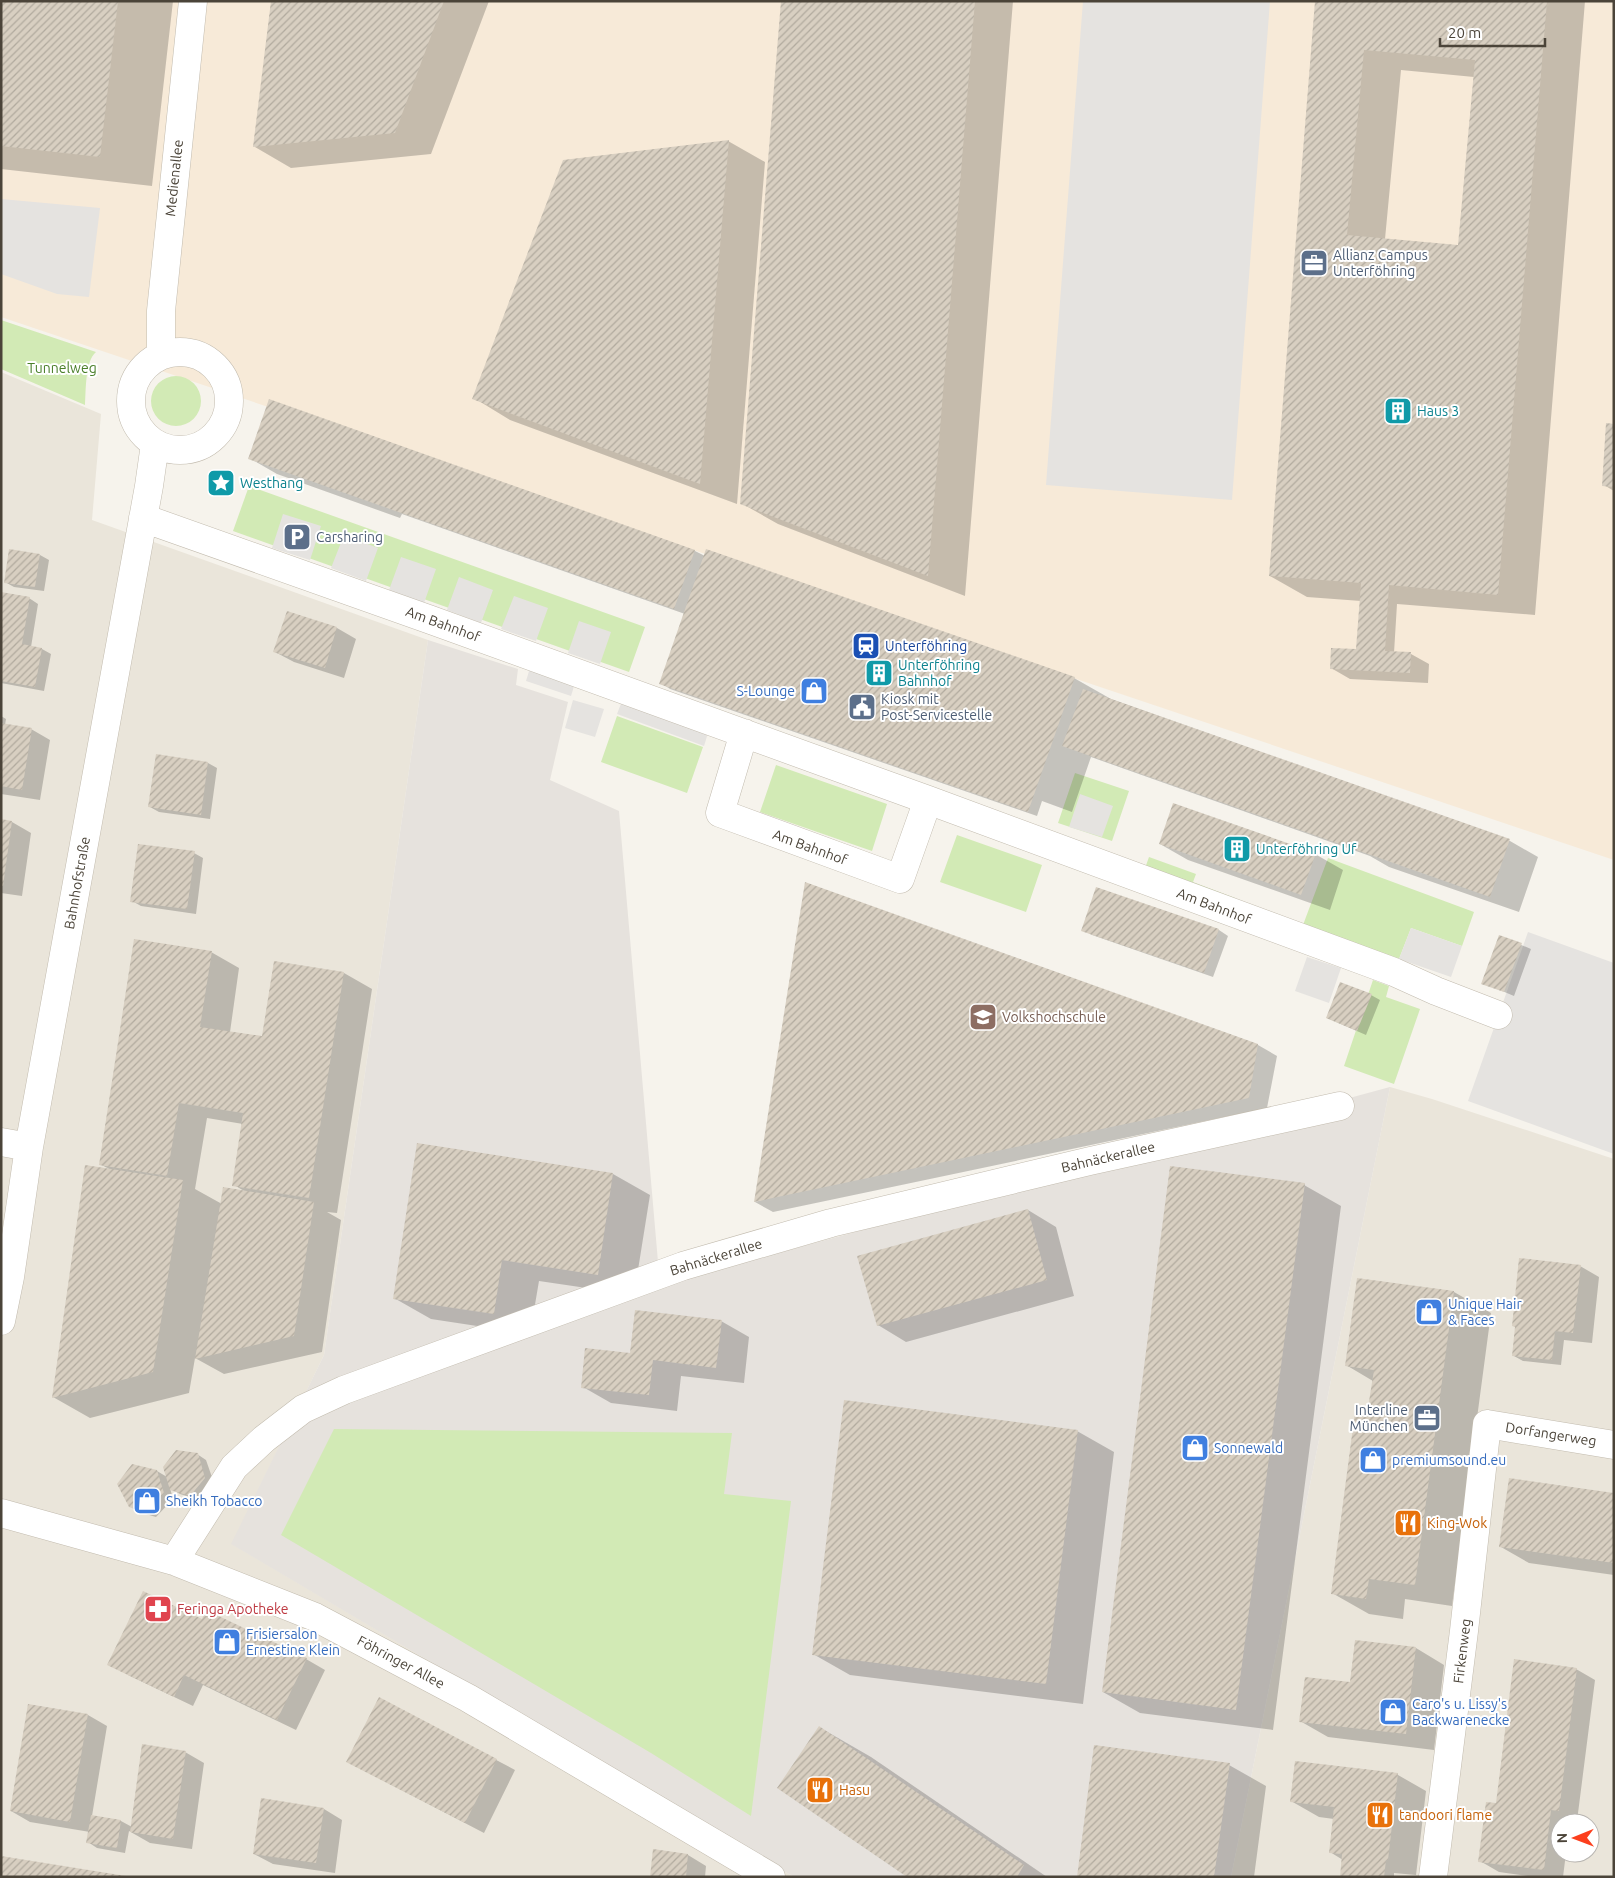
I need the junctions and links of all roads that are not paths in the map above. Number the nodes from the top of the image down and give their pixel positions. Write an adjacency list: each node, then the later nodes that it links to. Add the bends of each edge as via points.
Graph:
1 (192, 1): 2 (street, Medienallee, via 161,311)
2 (161, 354): 3 (street, via 142,369 130,393 134,422); 3 (street, via 178,351 209,361 221,373 228,388 229,405 225,421 216,435 203,445 187,451 170,450)
3 (155, 444): 4 (street, Bahnhofstraße)
4 (143, 518): 5 (street, Am Bahnhof); 10 (street, Bahnhofstraße)
5 (744, 733): 6 (street, Am Bahnhof); 6 (street, Am Bahnhof, via 720,813 805,845 900,879)
6 (928, 800): 7 (street, Am Bahnhof, via 1385,969)
7 (1498, 1015)
8 (1340, 1106): 15 (street, Bahnäckerallee, via 822,1225 683,1266 344,1390 303,1409 234,1467)
9 (1, 1142): 10 (street)
10 (29, 1147): 11 (street, Bahnhofstraße)
11 (1, 1321)
12 (1487, 1424): 13 (street, Dorfangerweg); 17 (street, Firkenweg)
13 (1614, 1445)
14 (1, 1513): 15 (street, Föhringer Allee)
15 (174, 1561): 16 (street, Föhringer Allee, via 316,1617 468,1698)
16 (771, 1877)
17 (1433, 1877)

